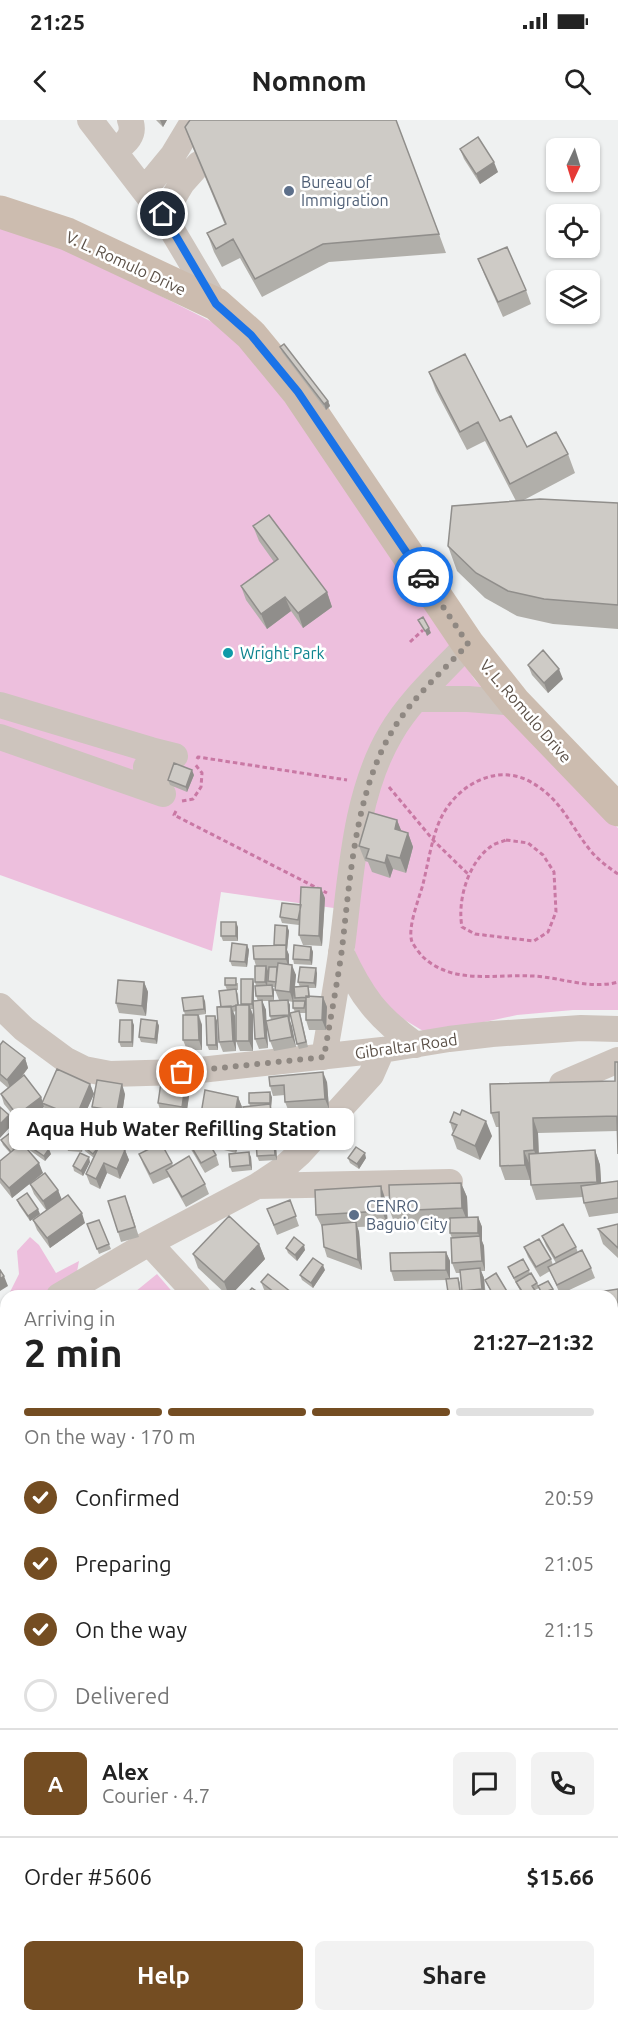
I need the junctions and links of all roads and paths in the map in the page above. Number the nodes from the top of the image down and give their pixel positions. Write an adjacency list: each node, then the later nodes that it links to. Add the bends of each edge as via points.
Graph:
1 (90, 120): 4 (street)
2 (130, 120): 4 (street, via 130,137)
3 (194, 120): 6 (street, via 173,155)
4 (114, 151): 6 (street)
5 (199, 164): 8 (street)
6 (145, 189): 8 (street)
7 (0, 212): 9 (main road, V. L. Romulo Drive, via 67,234)
8 (163, 214): 9 (street)
9 (216, 304): 12 (main road, V. L. Romulo Drive, via 251,335 298,392)
10 (423, 630): 11 (path)
11 (410, 642)
12 (468, 644): 13 (street); 14 (main road, V. L. Romulo Drive)
13 (417, 699): 14 (street); 17 (street)
14 (515, 703): 18 (main road, V. L. Romulo Drive)
15 (0, 705): 16 (street, via 157,771)
16 (0, 737)
17 (364, 775): 19 (path); 22 (path, via 198,757 195,763 203,777 201,787 194,799 179,801 174,815); 23 (street, via 369,784 356,840)
18 (614, 800)
19 (434, 841): 20 (path, via 441,818 459,794 476,780 503,774 527,780 556,801 590,851); 21 (path); 24 (path, via 412,922 412,941 423,957 457,976 534,976 599,985)
20 (618, 874)
21 (469, 875): 21 (path, via 460,917 462,927 475,934 534,941 548,932 556,912 554,872 543,855 528,843 506,840 492,846)
22 (328, 894)
23 (341, 952): 27 (street, via 364,998 386,1022); 29 (street)
24 (618, 982)
25 (0, 1006): 29 (street, Gibraltar Road, via 66,1060 99,1072 182,1072)
26 (618, 1029): 27 (street, Gibraltar Road, via 492,1034)
27 (416, 1045): 28 (street, Gibraltar Road)
28 (382, 1050): 29 (street, Gibraltar Road); 33 (street, via 371,1075 300,1153)
29 (324, 1057)
30 (618, 1060): 31 (street)
31 (562, 1084)
32 (450, 1182): 33 (street)
33 (257, 1186): 34 (street)
34 (149, 1243): 35 (street); 36 (street)
35 (70, 1290)
36 (192, 1290)

